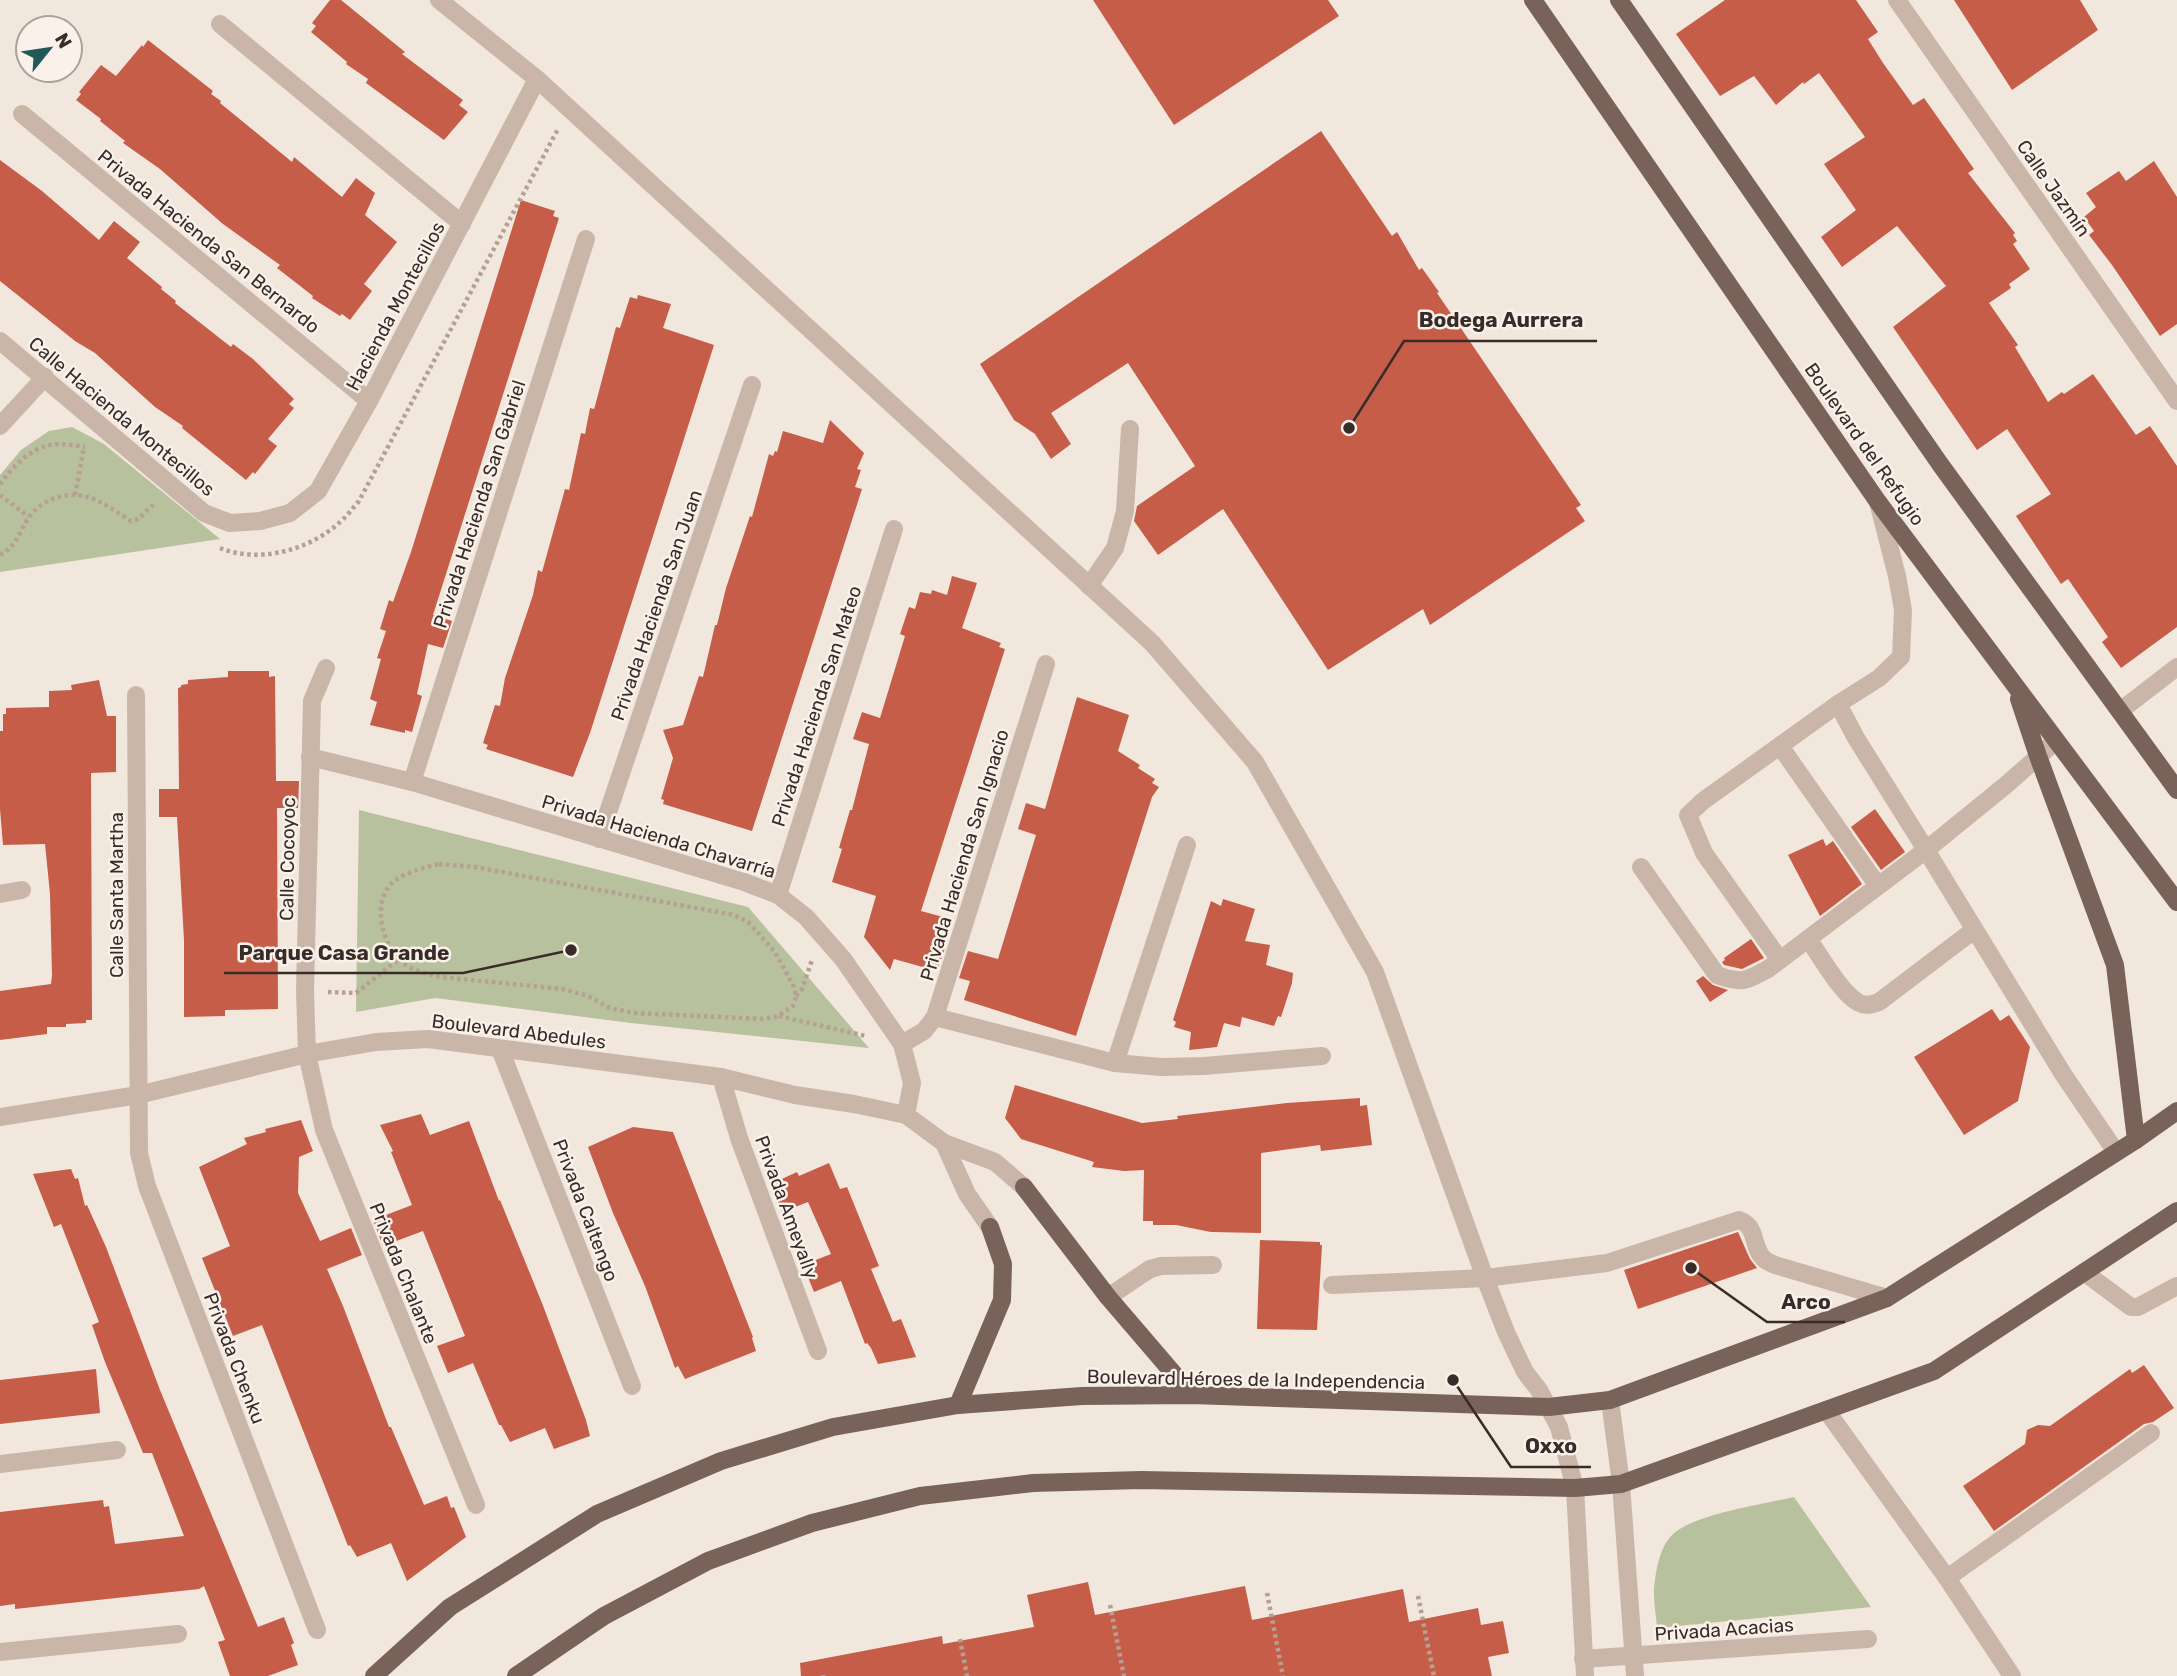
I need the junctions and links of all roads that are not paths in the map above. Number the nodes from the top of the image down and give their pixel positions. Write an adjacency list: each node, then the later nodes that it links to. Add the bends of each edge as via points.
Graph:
1 (439, 0): 6 (street)
2 (1533, 0): 17 (main road, Boulevard del Refugio)
3 (1619, 0): 27 (main road, via 1940,464)
4 (1897, 0): 14 (street, Calle Jazmín)
5 (220, 24): 8 (street)
6 (537, 79): 8 (street, Hacienda Montecillos); 20 (street)
7 (22, 114): 13 (street, Privada Hacienda San Bernardo)
8 (462, 224): 13 (street, Hacienda Montecillos)
9 (586, 239): 32 (street, Privada Hacienda San Gabriel)
10 (0, 341): 11 (street, Calle Hacienda Montecillos)
11 (45, 377): 15 (street); 18 (street, Calle Hacienda Montecillos, via 204,513 230,523)
12 (752, 385): 34 (street, Privada Hacienda San Juan)
13 (369, 401): 18 (street, Hacienda Montecillos, via 318,491 290,513)
14 (2177, 401)
15 (0, 426)
16 (1130, 429): 20 (street, via 1125,511 1115,548)
17 (1878, 502): 24 (main road, Boulevard del Refugio); 26 (street, via 1903,610 1901,656 1879,678)
18 (260, 521)
19 (894, 529): 41 (street, Privada Hacienda San Mateo)
20 (1090, 586): 65 (street, via 1152,643 1255,762 1295,832 1374,972)
21 (1046, 664): 46 (street, Privada Hacienda San Ignacio)
22 (2177, 667): 27 (street)
23 (326, 668): 31 (street, Calle Cocoyoc, via 312,701)
24 (2014, 685): 28 (main road, Boulevard del Refugio); 30 (main road)
25 (136, 695): 53 (street, Calle Santa Martha)
26 (1838, 704): 29 (street); 36 (street)
27 (2120, 711): 33 (main road)
28 (2056, 741): 30 (street); 42 (main road, Boulevard del Refugio)
29 (1780, 746): 38 (street); 45 (street, via 1688,815 1704,853)
30 (2038, 756): 36 (street); 57 (main road, via 2115,965)
31 (310, 757): 32 (street, Privada Hacienda Chavarría); 49 (street, Calle Cocoyoc)
32 (412, 782): 34 (street, Privada Hacienda Chavarría)
33 (2177, 790)
34 (599, 839): 41 (street, Privada Hacienda Chavarría)
35 (1187, 845): 51 (street)
36 (1926, 850): 38 (street); 43 (street)
37 (1641, 867): 45 (street, via 1717,975 1745,981)
38 (1878, 886): 44 (street)
39 (22, 890): 40 (street)
40 (0, 894)
41 (778, 895): 47 (street, Privada Hacienda Chavarría, via 843,959)
42 (2177, 902)
43 (1974, 930): 44 (street, via 1870,1005 1849,996); 59 (street)
44 (1808, 939): 45 (street)
45 (1780, 960)
46 (935, 1017): 47 (street, via 924,1031); 51 (street)
47 (902, 1044): 55 (street, Privada Hacienda Chavarría, via 912,1083)
48 (500, 1049): 49 (street, Boulevard Abedules, via 428,1039); 52 (street, Boulevard Abedules); 71 (street, Privada Caltengo)
49 (307, 1054): 53 (street, Boulevard Abedules); 82 (street, Privada Chalante, via 324,1130)
50 (1322, 1056): 51 (street, via 1203,1066)
51 (1115, 1063)
52 (721, 1077): 55 (street, Boulevard Abedules); 70 (street, Privada Ameyally)
53 (138, 1095): 56 (street, Boulevard Abedules); 84 (street, Privada Chenku, via 139,1153 147,1186)
54 (2177, 1111): 57 (main road, Boulevard Héroes de la Independencia)
55 (906, 1115): 58 (street, Boulevard Abedules)
56 (0, 1117)
57 (2136, 1140): 59 (main road, Boulevard Héroes de la Independencia)
58 (944, 1143): 60 (street, Boulevard Abedules, via 995,1162); 62 (street, Boulevard Abedules, via 967,1194)
59 (2116, 1152): 69 (main road, Boulevard Héroes de la Independencia)
60 (1024, 1187): 68 (main road)
61 (2175, 1214): 64 (main road)
62 (990, 1227): 74 (main road, via 1003,1264 1002,1300)
63 (1213, 1265): 68 (street, via 1150,1269)
64 (2084, 1272): 67 (street, via 2131,1307); 76 (main road, via 1934,1371)
65 (1485, 1278): 66 (street); 69 (street, via 1607,1263 1739,1220 1747,1222 1757,1249 1775,1265); 75 (street, via 1525,1372)
66 (1332, 1285)
67 (2177, 1286)
68 (1108, 1297): 72 (main road)
69 (1887, 1298): 73 (main road, Boulevard Héroes de la Independencia)
70 (818, 1351)
71 (632, 1387)
72 (1192, 1395): 74 (main road, Boulevard Héroes de la Independencia, via 1082,1396); 75 (main road, Boulevard Héroes de la Independencia)
73 (1610, 1400): 75 (main road, Boulevard Héroes de la Independencia); 80 (street)
74 (958, 1405): 90 (main road, Boulevard Héroes de la Independencia, via 796,1438 721,1461 597,1514 450,1608)
75 (1549, 1407): 81 (street)
76 (1826, 1410): 80 (main road); 83 (street)
77 (2151, 1433): 83 (street)
78 (117, 1450): 79 (street)
79 (0, 1464)
80 (1622, 1484): 81 (main road); 88 (street)
81 (1576, 1488): 89 (street); 91 (main road, via 1141,1480 1033,1483 920,1496 812,1523 708,1561 604,1616)
82 (476, 1505)
83 (1947, 1578): 93 (street)
84 (317, 1630)
85 (178, 1634): 87 (street)
86 (1868, 1639): 88 (street, Privada Acacias)
87 (0, 1652)
88 (1633, 1657): 89 (street, Privada Acacias); 92 (street)
89 (1584, 1667)
90 (374, 1676)
91 (516, 1676)
92 (1635, 1676)
93 (2012, 1676)

